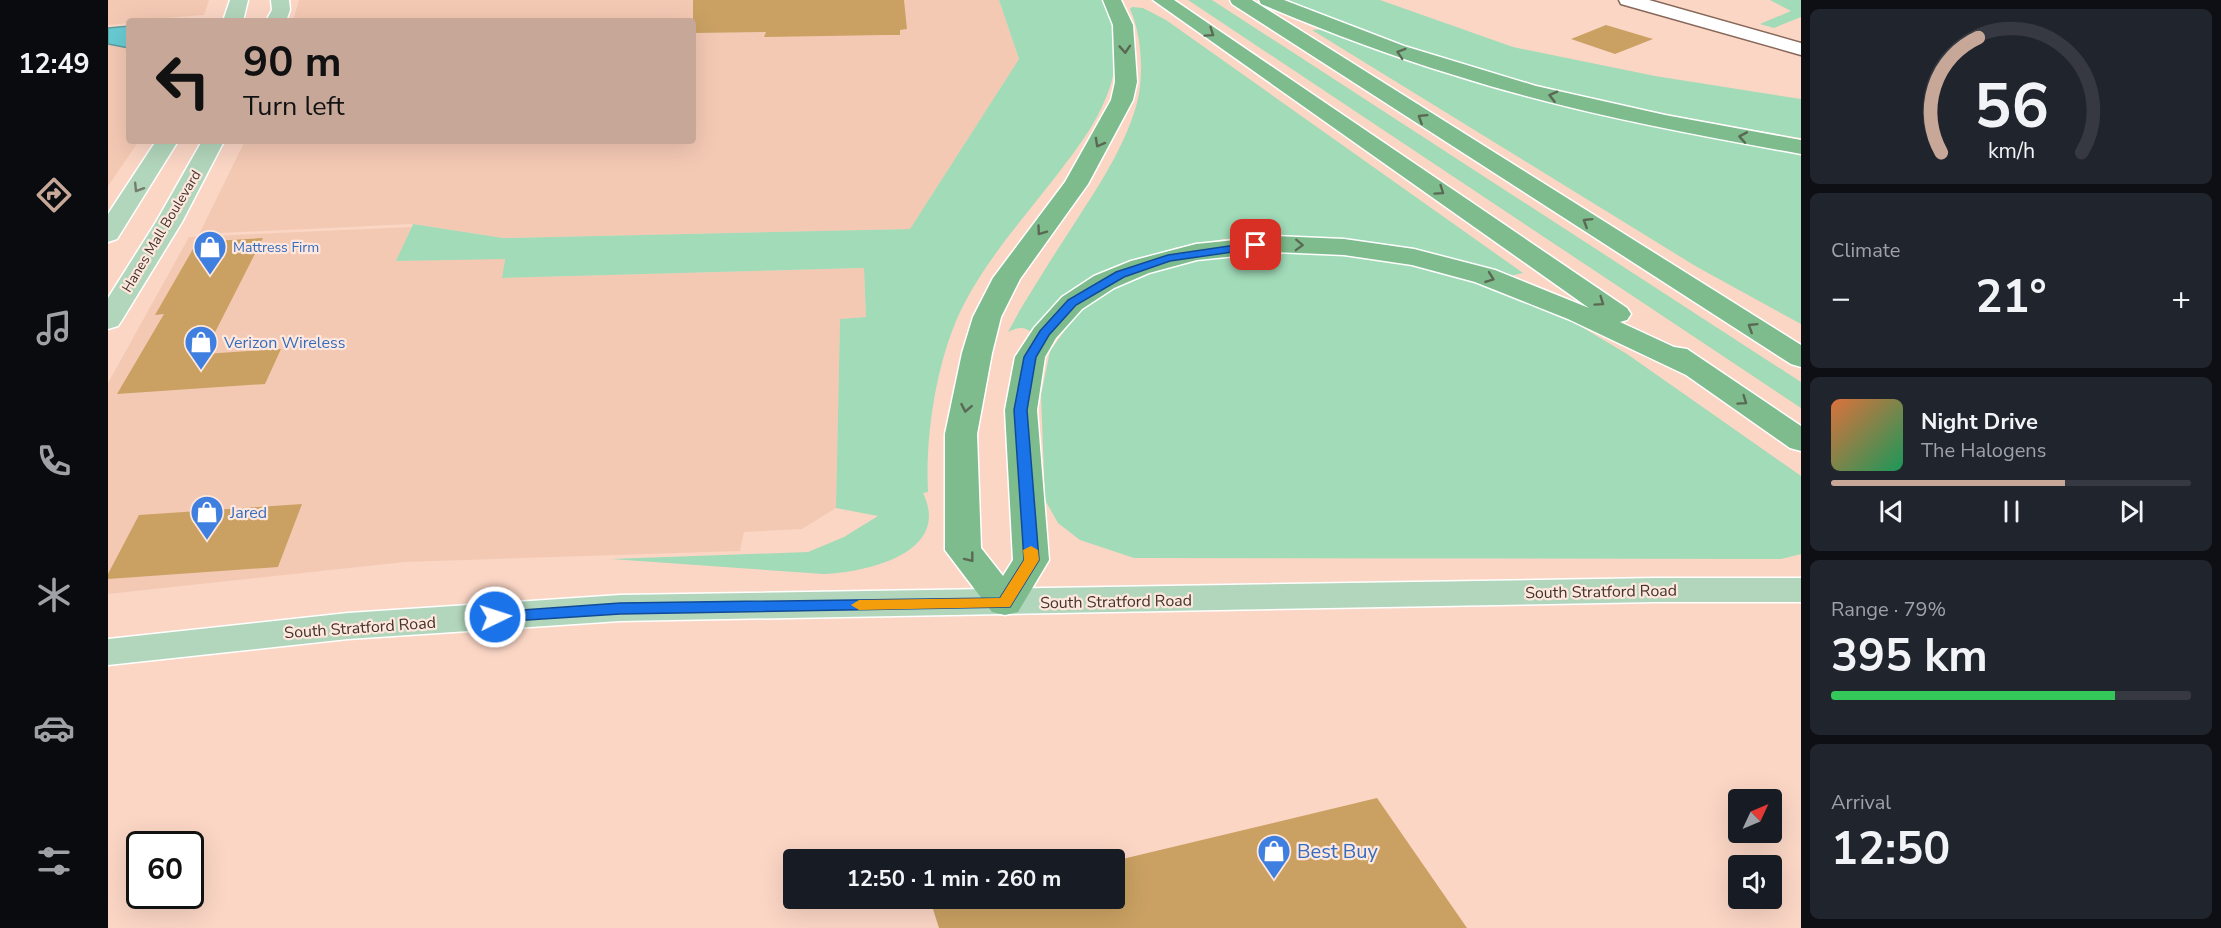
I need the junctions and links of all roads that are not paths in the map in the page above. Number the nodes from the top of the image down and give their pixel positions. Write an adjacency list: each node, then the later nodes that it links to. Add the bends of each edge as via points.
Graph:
1 (239, 0): 8 (main road)
2 (280, 0): 9 (main road)
3 (1112, 0): 20 (highway, one-way to 20, via 1123,25 1126,82 1122,100 1076,184 1007,278 987,317 961,434 963,550)
4 (1162, 0): 17 (highway, one-way to 17)
5 (1239, 0): 16 (highway, one-way to 5)
6 (1268, 0): 13 (highway, one-way to 6, via 1675,125 1475,76 1382,47)
7 (1628, 0): 10 (street)
8 (234, 18)
9 (277, 18)
10 (1801, 49)
11 (165, 144): 14 (main road, one-way to 14)
12 (211, 144): 15 (main road, Hanes Mall Boulevard)
13 (1801, 147)
14 (108, 234)
15 (108, 320)
16 (1801, 358)
17 (1695, 368): 18 (highway, one-way to 18); 20 (highway, one-way to 17, via 1031,560 1021,410 1030,357 1044,334 1072,303 1104,282 1140,267 1196,252 1275,244 1344,247 1414,257 1496,280)
18 (1801, 441)
19 (1801, 590): 20 (main road, South Stratford Road)
20 (1005, 603): 21 (main road, South Stratford Road, via 620,608 339,627)
21 (108, 652)

